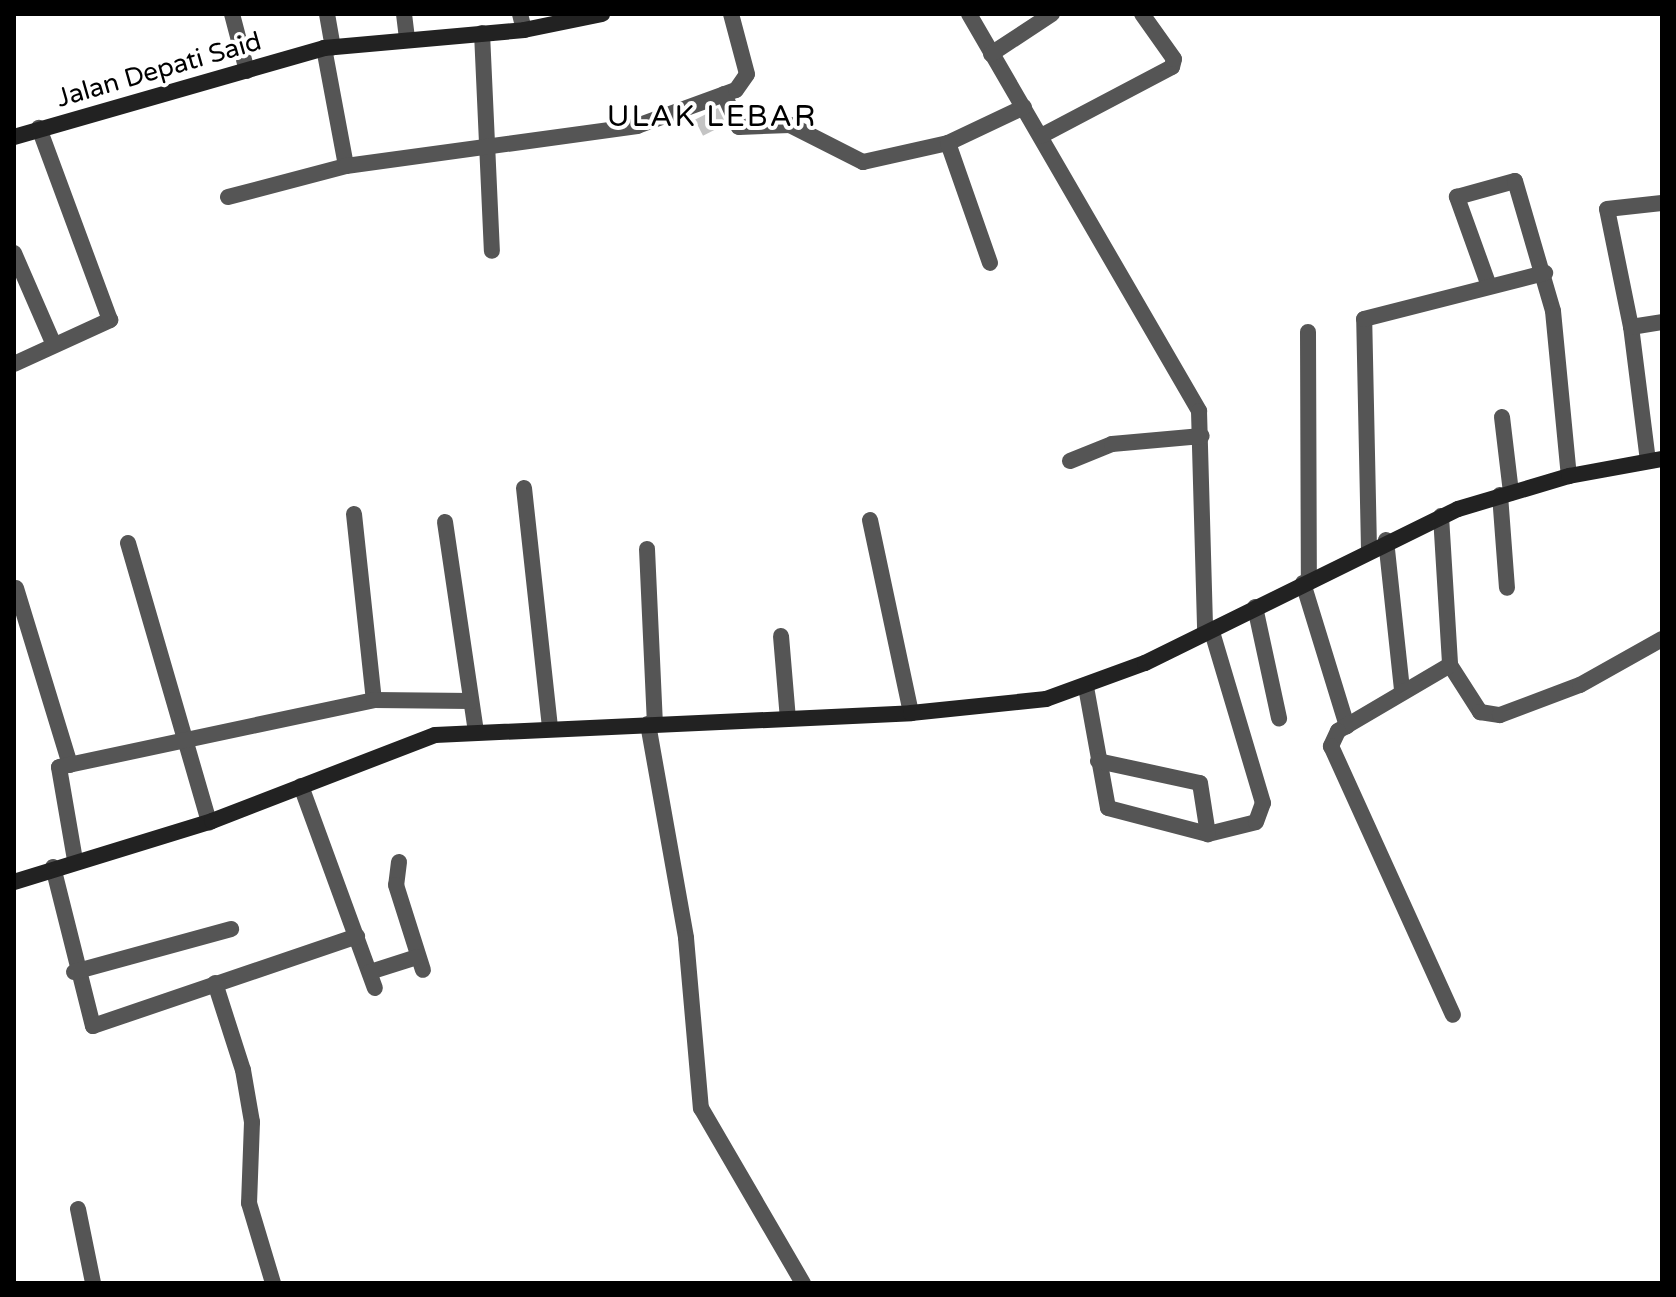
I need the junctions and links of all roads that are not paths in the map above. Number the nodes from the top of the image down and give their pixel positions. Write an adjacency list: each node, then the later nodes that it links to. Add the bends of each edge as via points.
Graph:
1 (232, 14): 14 (street)
2 (327, 14): 12 (street)
3 (404, 14): 11 (street)
4 (602, 14): 9 (street, Jalan Depati Said)
5 (731, 14): 15 (street, via 747,74 741,87)
6 (969, 14): 13 (street)
7 (1052, 14): 13 (street)
8 (1142, 14): 18 (street, via 1174,59 1172,67)
9 (522, 22): 10 (street, Jalan Depati Said)
10 (482, 33): 11 (street, Jalan Depati Said); 21 (street)
11 (407, 40): 12 (street, Jalan Depati Said)
12 (329, 47): 14 (street, Jalan Depati Said); 22 (street)
13 (991, 54): 16 (street)
14 (247, 71): 17 (street, Jalan Depati Said)
15 (724, 94): 20 (street, via 739,127 790,125 855,161); 21 (street, via 637,126)
16 (1024, 107): 18 (street); 20 (street)
17 (39, 128): 19 (street, Jalan Depati Said); 33 (street, via 110,314 105,328)
18 (1041, 136): 36 (street, via 1192,397)
19 (14, 137)
20 (948, 143): 27 (street)
21 (490, 149): 22 (street); 25 (street)
22 (346, 166): 23 (street)
23 (228, 197)
24 (1662, 203): 31 (street, via 1607,209)
25 (492, 251)
26 (14, 253): 33 (street)
27 (990, 263)
28 (1545, 273): 29 (street); 29 (street, via 1519,185 1508,182 1457,197); 39 (street)
29 (1489, 286): 49 (street, via 1367,315 1361,326)
30 (1662, 322): 31 (street)
31 (1631, 327): 37 (street)
32 (1308, 332): 50 (street)
33 (54, 345): 34 (street)
34 (14, 364)
35 (1502, 417): 41 (street)
36 (1202, 436): 38 (street, via 1112,444); 54 (street)
37 (1655, 460): 39 (street)
38 (1070, 461)
39 (1569, 476): 41 (street)
40 (524, 488): 67 (street)
41 (1505, 493): 43 (street); 52 (street)
42 (354, 514): 60 (street)
43 (1441, 516): 46 (street); 57 (street)
44 (870, 520): 62 (street)
45 (445, 522): 61 (street)
46 (1386, 540): 49 (street); 59 (street)
47 (128, 543): 69 (street)
48 (647, 549): 65 (street)
49 (1369, 549): 50 (street)
50 (1306, 581): 53 (street); 66 (street)
51 (16, 588): 71 (street)
52 (1507, 588)
53 (1255, 607): 54 (street); 63 (street)
54 (1208, 630): 58 (street); 74 (street, via 1263,811 1249,825)
55 (781, 636): 64 (street)
56 (1662, 639): 57 (street, via 1580,685 1494,716 1474,705)
57 (1450, 665): 59 (street)
58 (1086, 687): 62 (street, via 1029,702); 70 (street)
59 (1402, 690): 66 (street)
60 (374, 700): 61 (street); 69 (street)
61 (471, 701): 68 (street)
62 (911, 713): 64 (street)
63 (1279, 718)
64 (788, 719): 65 (street)
65 (652, 724): 67 (street); 87 (street, via 686,938 701,1108)
66 (1347, 726): 83 (street, via 1333,740 1332,758)
67 (550, 727): 68 (street)
68 (476, 733): 72 (street, via 415,740)
69 (190, 739): 71 (street); 73 (street)
70 (1098, 761): 74 (street, via 1108,808); 74 (street, via 1200,783)
71 (70, 765): 75 (street, via 59,767 56,778)
72 (301, 786): 73 (street); 80 (street)
73 (209, 822): 75 (street)
74 (1208, 834)
75 (75, 860): 77 (street)
76 (399, 862): 80 (street, via 396,885 420,964 372,980)
77 (53, 867): 78 (street); 81 (street)
78 (14, 882)
79 (231, 929): 81 (street)
80 (357, 936): 82 (street)
81 (74, 972): 82 (street, via 95,1026)
82 (215, 983): 86 (street, via 243,1070 252,1122 249,1203)
83 (1453, 1015)
84 (78, 1209): 85 (street)
85 (93, 1283)
86 (273, 1283)
87 (803, 1283)

